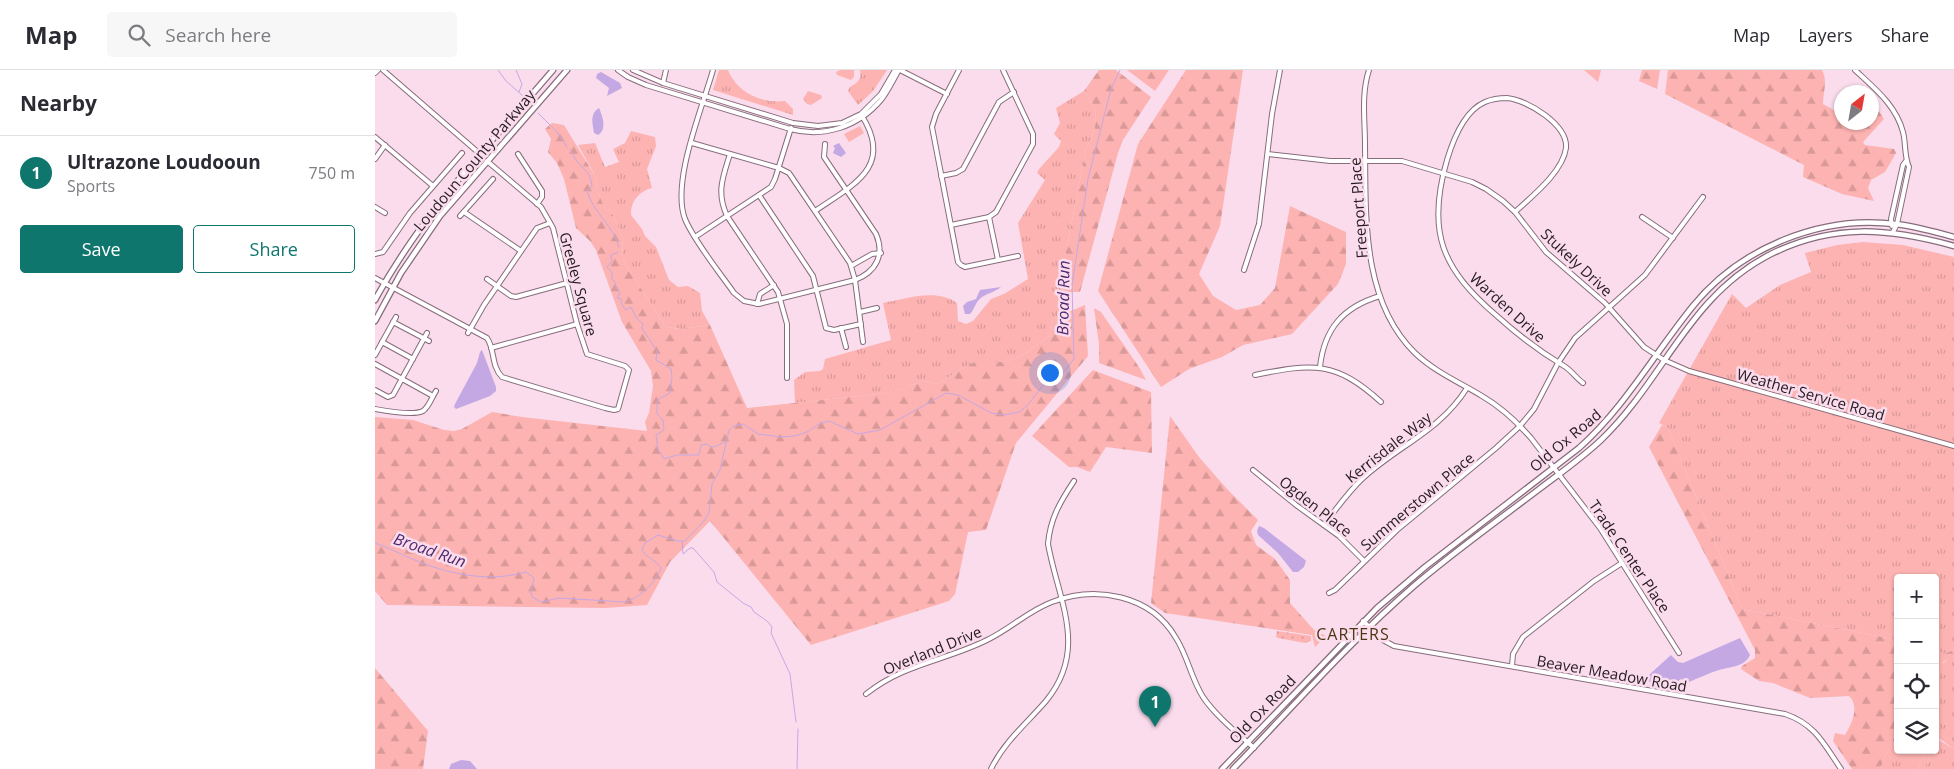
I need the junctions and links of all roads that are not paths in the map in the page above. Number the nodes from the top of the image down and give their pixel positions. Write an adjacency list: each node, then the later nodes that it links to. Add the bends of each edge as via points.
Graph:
1 (378, 70): 16 (street)
2 (383, 70): 30 (street)
3 (553, 70): 30 (main road, Loudoun County Parkway)
4 (567, 70): 36 (main road, Loudoun County Parkway)
5 (618, 70): 21 (street, via 636,81)
6 (633, 70): 17 (street)
7 (667, 70): 17 (street)
8 (713, 70): 20 (street)
9 (895, 70): 22 (street, via 881,94)
10 (899, 70): 19 (street); 22 (street, via 882,99)
11 (959, 70): 19 (street)
12 (1003, 70): 18 (street)
13 (1280, 70): 33 (street)
14 (1369, 70): 35 (street, Freeport Place, via 1364,94)
15 (1855, 70): 56 (street, via 1892,108 1903,131 1909,167)
16 (375, 73)
17 (663, 83): 20 (street)
18 (1014, 92): 39 (street, via 997,105 963,169); 53 (street, via 1033,134 1033,142 999,208)
19 (947, 94): 39 (street, via 932,125)
20 (706, 96): 21 (street); 23 (street)
21 (704, 102): 24 (street); 26 (street)
22 (862, 115): 23 (street, via 830,125); 24 (street, via 843,128 823,133); 42 (street, via 872,135 873,158 864,176)
23 (793, 123): 24 (street)
24 (790, 129): 37 (street)
25 (375, 137): 28 (street)
26 (692, 142): 32 (street); 59 (street, via 681,198 686,222)
27 (825, 144): 42 (street, via 824,157)
28 (385, 145): 34 (street); 41 (street)
29 (462, 153): 41 (street)
30 (480, 154): 73 (main road, Loudoun County Parkway, via 429,215)
31 (518, 154): 45 (street, via 542,191)
32 (730, 154): 37 (street); 52 (street, via 720,191)
33 (1268, 154): 35 (street, Stukely Drive, via 1313,160); 69 (street, via 1259,224)
34 (375, 159)
35 (1365, 160): 38 (street, Stukely Drive, via 1402,161); 79 (street, Freeport Place, via 1367,223)
36 (487, 161): 45 (street, Greeley Square); 77 (main road, Loudoun County Parkway, via 431,229)
37 (779, 168): 43 (street, via 771,186); 47 (street, via 789,173)
38 (1443, 172): 49 (street, Stukely Drive, via 1486,189); 49 (street, via 1460,130 1473,110 1495,99 1523,102 1557,124 1566,148 1561,162 1538,192); 104 (street, Warden Drive, via 1437,202 1438,223 1443,248 1453,270 1471,294)
39 (941, 176): 57 (street)
40 (493, 179): 48 (street)
41 (433, 186): 65 (street, via 383,252)
42 (846, 190): 47 (street); 64 (street, via 877,234)
43 (759, 195): 52 (street); 78 (street, via 810,272)
44 (1703, 197): 61 (street, Summerstown Place)
45 (537, 204): 55 (street, Greeley Square)
46 (375, 207): 50 (street)
47 (815, 211): 68 (street)
48 (464, 212): 51 (street); 63 (street)
49 (1515, 212): 84 (street, Stukely Drive, via 1546,252)
50 (385, 213)
51 (460, 216)
52 (727, 216): 59 (street); 75 (street)
53 (989, 217): 57 (street); 67 (street)
54 (1642, 217): 61 (street)
55 (550, 222): 63 (street, via 537,228); 74 (street, Greeley Square)
56 (1894, 224): 58 (street); 60 (main road, Old Ox Road); 101 (main road, Old Ox Road, via 1854,223 1817,229 1778,242 1745,259 1700,298)
57 (951, 225): 67 (street, via 961,266)
58 (1893, 232): 62 (main road, Old Ox Road); 103 (main road, Old Ox Road, via 1830,234 1797,243 1745,269 1698,313)
59 (695, 237): 82 (street, via 734,293 744,301)
60 (1954, 237)
61 (1673, 238): 84 (street, Summerstown Place, via 1645,275)
62 (1954, 246)
63 (521, 251): 76 (street)
64 (881, 253): 68 (street, via 872,254); 72 (street, via 873,269)
65 (375, 254)
66 (1018, 256): 67 (street)
67 (998, 260)
68 (851, 266): 72 (street)
69 (1244, 270)
70 (375, 278): 73 (street, Greeley Square)
71 (487, 279): 76 (street)
72 (855, 280): 78 (street); 85 (street)
73 (384, 283): 77 (street, Greeley Square); 81 (main road, Loudoun County Parkway)
74 (567, 283): 76 (street, via 516,297); 89 (street, Greeley Square)
75 (774, 285): 80 (street); 82 (street, via 761,294)
76 (497, 286): 92 (street)
77 (393, 288): 87 (main road, Loudoun County Parkway); 92 (street, Greeley Square)
78 (817, 290): 80 (street); 91 (street, via 826,328)
79 (1380, 296): 106 (street, via 1355,306 1336,323 1323,348); 111 (street, Freeport Place, via 1392,322 1414,352)
80 (781, 298): 82 (street); 109 (street, via 788,330)
81 (375, 300)
82 (757, 304)
83 (877, 308): 85 (street)
84 (1610, 308): 101 (street, Stukely Drive, via 1638,341); 104 (street, Summerstown Place, via 1575,338)
85 (860, 312): 90 (street)
86 (397, 317): 88 (street)
87 (375, 321)
88 (393, 322): 94 (street); 95 (street)
89 (577, 324): 99 (street); 99 (street, Greeley Square, via 587,354 629,370 616,410 502,377 494,365)
90 (861, 324): 91 (street); 97 (street)
91 (841, 328): 98 (street)
92 (469, 331): 99 (street, Greeley Square, via 487,338)
93 (427, 333): 94 (street)
94 (424, 339): 96 (street); 102 (street)
95 (382, 342): 100 (street); 102 (street)
96 (429, 342)
97 (863, 342)
98 (846, 347)
99 (491, 348)
100 (375, 355)
101 (1657, 356): 103 (street, Stukely Drive); 117 (main road, Old Ox Road, via 1599,430)
102 (413, 359): 108 (street)
103 (1663, 360): 116 (street, Weather Service Road, via 1689,371); 119 (main road, Old Ox Road, via 1637,399 1606,434)
104 (1558, 363): 110 (street, Warden Drive); 115 (street, Summerstown Place, via 1534,409)
105 (375, 364): 108 (street)
106 (1320, 367): 107 (street, via 1294,368); 113 (street, via 1348,377)
107 (1255, 376)
108 (402, 378): 112 (street, via 391,396); 114 (street, via 435,393 428,406 417,412)
109 (787, 378)
110 (1583, 383)
111 (1467, 388): 115 (street, Freeport Place, via 1490,401); 121 (street, Kerrisdale Way, via 1444,418 1364,477)
112 (375, 390)
113 (1381, 402)
114 (375, 409)
115 (1520, 426): 117 (street, Freeport Place); 122 (street, Summerstown Place)
116 (1954, 446)
117 (1553, 467): 119 (street, Freeport Place); 126 (main road, Old Ox Road, via 1412,577)
118 (1253, 470): 121 (street, Ogden Place)
119 (1558, 475): 123 (street, Trade Center Place, via 1600,528); 127 (main road, Old Ox Road, via 1441,564)
120 (1074, 481): 125 (street, via 1058,505 1049,532 1049,550)
121 (1324, 525): 122 (street, Ogden Place)
122 (1364, 561): 124 (street, Summerstown Place)
123 (1622, 563): 128 (street, Trade Center Place); 129 (street, via 1593,581 1523,637 1513,654)
124 (1329, 593)
125 (1062, 599): 130 (street, Overland Drive, via 1034,610 983,642 903,671); 131 (street, Overland Drive, via 1091,594 1113,595 1138,603 1156,615 1175,636 1195,684 1208,703); 133 (street, via 1069,636 1062,674 1052,693 1006,745)
126 (1363, 621): 127 (street, Beaver Meadow Road); 131 (main road, Old Ox Road)
127 (1369, 626): 129 (street, Beaver Meadow Road, via 1394,646); 132 (main road, Old Ox Road)
128 (1679, 652)
129 (1512, 666): 136 (street, Beaver Meadow Road, via 1785,714 1805,723 1815,732)
130 (866, 694)
131 (1247, 742): 132 (street, Overland Drive); 134 (main road, Old Ox Road)
132 (1253, 748): 135 (main road, Old Ox Road)
133 (991, 769)
134 (1222, 769)
135 (1233, 769)
136 (1841, 769)

